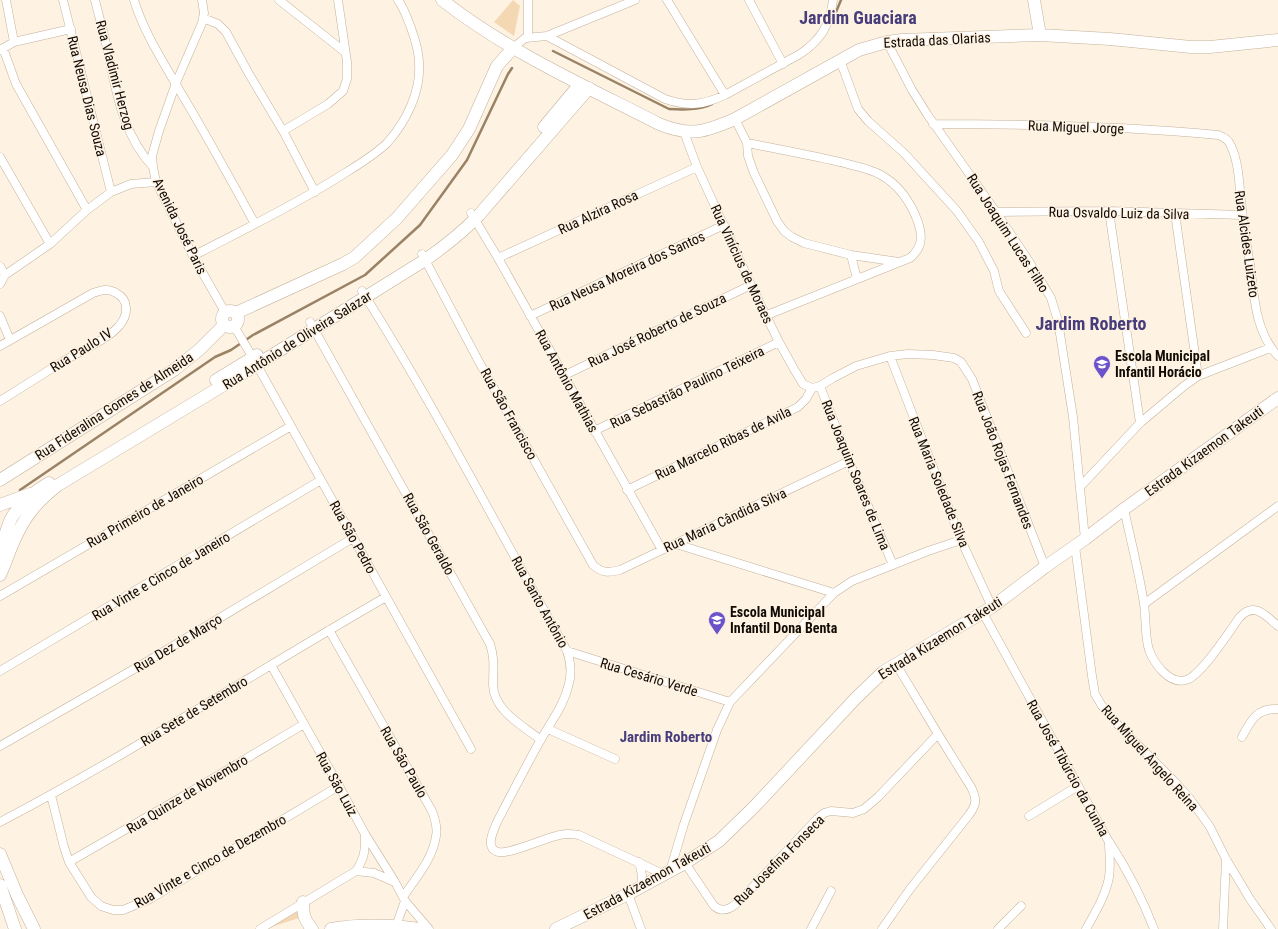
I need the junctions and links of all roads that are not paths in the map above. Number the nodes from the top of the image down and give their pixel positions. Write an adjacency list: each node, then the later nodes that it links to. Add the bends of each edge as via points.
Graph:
1 (6, 0): 22 (street)
2 (63, 0): 17 (street, Rua Neusa Dias Souza)
3 (95, 0): 39 (street, Rua Vladimir Herzog, via 112,76 127,127 139,150)
4 (134, 0): 29 (street, via 142,21)
5 (202, 0): 16 (street, Avenida José Paris)
6 (279, 0): 26 (street)
7 (338, 0): 26 (street)
8 (398, 0): 43 (street, via 415,39 419,63 416,92 410,108 386,143 358,165)
9 (442, 0): 24 (street, Estrada das Olarias)
10 (528, 0): 20 (street)
11 (635, 0): 19 (street)
12 (668, 0): 31 (street)
13 (749, 0): 28 (street)
14 (833, 0): 28 (street, via 818,40)
15 (1034, 0): 18 (street)
16 (204, 18): 29 (street, Avenida José Paris); 34 (street, via 214,21 226,32)
17 (70, 29): 22 (street); 42 (street, Rua Neusa Dias Souza)
18 (1040, 35): 21 (street, Estrada das Olarias, via 1191,47 1229,46); 23 (street, Estrada das Olarias)
19 (547, 36): 20 (street); 31 (street, via 678,104 700,104)
20 (528, 38): 24 (street)
21 (1278, 40)
22 (14, 42): 25 (street)
23 (887, 42): 27 (street, Estrada das Olarias, via 860,50); 33 (street, Rua Joaquim Lucas Filho)
24 (513, 48): 30 (street, Estrada das Olarias); 64 (street, via 497,66 469,129 452,155 397,218 372,242 343,264)
25 (2, 49): 44 (street, via 16,84)
26 (345, 52): 34 (street, via 347,79 343,91 328,104)
27 (840, 60): 32 (street, Estrada das Olarias); 70 (street, via 858,109 904,153 957,211 978,242 994,271 999,291)
28 (783, 64): 31 (street)
29 (176, 83): 39 (street, Avenida José Paris, via 155,144); 50 (street)
30 (584, 86): 35 (street, Estrada das Olarias, via 659,124); 49 (street, Rua Antônio de Oliveira Salazar)
31 (725, 95)
32 (735, 119): 35 (street, Estrada das Olarias, via 705,130); 37 (street)
33 (933, 124): 36 (street, Rua Miguel Jorge, via 1150,130); 46 (street, Rua Joaquim Lucas Filho)
34 (283, 131): 43 (street)
35 (684, 132): 40 (street, Rua Vinícius de Moraes)
36 (1218, 135): 48 (street, Rua Alcides Luizeto, via 1227,140 1237,164)
37 (747, 143): 53 (street, via 754,173 784,231 804,243); 57 (street, via 865,168 895,185 914,212 921,238 916,253)
38 (0, 157): 52 (street)
39 (153, 167): 41 (street, Avenida José Paris)
40 (697, 167): 51 (street, Rua Vinícius de Moraes); 56 (street, Rua Alzira Rosa)
41 (156, 182): 42 (street, via 131,184); 54 (street, Avenida José Paris)
42 (111, 192): 44 (street)
43 (315, 192): 50 (street)
44 (87, 210): 52 (street)
45 (1109, 211): 46 (street, Rua Osvaldo Luiz da Silva); 47 (street, Rua Osvaldo Luiz da Silva); 84 (street)
46 (996, 212): 90 (street, Rua Joaquim Lucas Filho, via 1051,298 1059,328)
47 (1174, 213): 48 (street, Rua Osvaldo Luiz da Silva); 79 (street)
48 (1242, 215): 74 (street, Rua Alcides Luizeto, via 1256,310)
49 (473, 216): 55 (street, Rua Antônio de Oliveira Salazar, via 445,246); 56 (street, Rua Antônio Mathias)
50 (255, 224): 54 (street)
51 (724, 225): 62 (street, Rua Vinícius de Moraes); 66 (street, Rua Neusa Moreira dos Santos)
52 (50, 244): 59 (street)
53 (851, 255): 57 (street); 60 (street)
54 (193, 256): 64 (street, Avenida José Paris)
55 (424, 257): 63 (street, Rua Antônio de Oliveira Salazar); 108 (street, Rua São Francisco, via 478,360 593,565)
56 (498, 258): 66 (street, Rua Antônio Mathias)
57 (900, 262): 60 (street)
58 (0, 266): 59 (street)
59 (5, 275): 61 (street)
60 (857, 279): 67 (street)
61 (0, 284)
62 (751, 285): 67 (street, Rua Vinícius de Moraes); 78 (street, Rua José Roberto de Souza)
63 (364, 294): 68 (street, Rua Antônio de Oliveira Salazar); 117 (street, Rua Santo Antônio, via 462,460)
64 (231, 313): 69 (street, via 237,322)
65 (0, 316): 71 (street)
66 (530, 316): 78 (street, Rua Antônio Mathias)
67 (766, 316): 72 (street, Rua Vinícius de Moraes)
68 (312, 326): 77 (street, Rua Antônio de Oliveira Salazar); 127 (street, Rua São Geraldo, via 490,644 495,698 501,708)
69 (231, 327): 77 (street, Rua São Pedro); 88 (street, Rua Fideralina Gomes de Almeida, via 174,370)
70 (1026, 333)
71 (10, 340): 73 (street, Rua Paulo IV); 83 (street, Rua Paulo IV, via 104,289 118,294 126,304 125,316 118,327 107,336)
72 (779, 342): 81 (street, Rua Vinícius de Moraes, via 803,384); 86 (street, Rua Sebastião Paulino Teixeira)
73 (0, 346)
74 (1270, 348): 76 (street, Rua Alcides Luizeto); 79 (street)
75 (890, 356): 80 (street, via 856,366); 100 (street, Rua Maria Soledade Silva); 107 (street, Rua João Rojas Fernandes, via 933,355 954,358 961,362 972,379)
76 (1278, 356)
77 (255, 361): 85 (street, Rua São Pedro); 91 (street, Rua Antônio de Oliveira Salazar); 96 (street, Rua Antônio de Oliveira Salazar, via 58,485 43,496)
78 (563, 376): 86 (street, Rua Antônio Mathias)
79 (1198, 376): 84 (street)
80 (820, 386): 81 (street); 87 (street, Rua Joaquim Soares de Lima)
81 (812, 388): 92 (street, Rua Marcelo Ribas de Avila, via 798,407)
82 (1278, 398): 97 (street, Estrada Kizaemon Takeuti)
83 (0, 402)
84 (1140, 423): 90 (street)
85 (291, 426): 89 (street, Rua São Pedro); 111 (street, Rua Primeiro de Janeiro)
86 (594, 431): 92 (street, Rua Antônio Mathias)
87 (848, 461): 103 (street, Rua Maria Cândida Silva); 106 (street, Rua Joaquim Soares de Lima)
88 (0, 480)
89 (322, 480): 99 (street, Rua São Pedro); 120 (street, Rua Vinte e Cinco de Janeiro)
90 (1080, 487): 102 (street, Rua Joaquim Lucas Filho)
91 (40, 488): 93 (street, via 24,497); 98 (street, Rua Antônio de Oliveira Salazar)
92 (627, 490): 104 (street, Rua Antônio Mathias)
93 (0, 505)
94 (1278, 507): 113 (street)
95 (0, 508): 98 (street, via 10,514)
96 (32, 509): 98 (street, via 23,515); 101 (street, Rua Antônio de Oliveira Salazar)
97 (1124, 509): 102 (street, Estrada Kizaemon Takeuti); 113 (street)
98 (6, 520): 101 (street, via 14,531); 105 (street, Rua Antônio de Oliveira Salazar)
99 (353, 538): 112 (street, Rua São Pedro); 128 (street, Rua Dez de Março)
100 (961, 540): 106 (street); 114 (street, Rua Maria Soledade Silva)
101 (14, 542): 109 (street, Rua Antônio de Oliveira Salazar)
102 (1080, 543): 107 (street, Estrada Kizaemon Takeuti); 139 (street, Rua Miguel Ângelo Reina, via 1095,694 1119,726 1190,799 1210,827)
103 (676, 544): 104 (street, Rua Maria Cândida Silva); 110 (street)
104 (662, 550): 108 (street, Rua Maria Cândida Silva, via 620,570)
105 (0, 556)
106 (893, 565): 110 (street, via 852,581)
107 (1045, 567): 114 (street, Estrada Kizaemon Takeuti)
108 (600, 571)
109 (0, 575)
110 (834, 592): 121 (street)
111 (0, 596)
112 (386, 597): 116 (street, Rua Sete de Setembro); 129 (street, Rua São Pedro)
113 (1144, 604): 115 (street, via 1148,649 1161,670 1182,681 1193,677 1204,666 1244,612 1257,610)
114 (988, 610): 118 (street, Estrada Kizaemon Takeuti); 132 (street, Rua José Tibúrcio da Cunha)
115 (1278, 626)
116 (329, 630): 119 (street, Rua Sete de Setembro); 152 (street, Rua São Paulo, via 432,811 437,828 432,850)
117 (567, 651): 121 (street, Rua Cesário Verde); 124 (street, Rua Santo Antônio, via 570,667 568,687)
118 (896, 664): 125 (street); 142 (street, Estrada Kizaemon Takeuti, via 875,679 856,698 733,828 719,841)
119 (270, 665): 123 (street, Rua São Luiz); 133 (street, Rua Sete de Setembro)
120 (0, 671)
121 (730, 702): 144 (street)
122 (1278, 709): 126 (street, via 1264,710 1258,714)
123 (304, 724): 131 (street, Rua São Luiz); 140 (street, Rua Quinze de Novembro)
124 (548, 729): 127 (street, Rua Santo Antônio); 130 (street)
125 (938, 734): 142 (street, Rua Josefina Fonseca, via 864,809 853,813 824,813 748,892 727,910 719,910 714,906); 166 (street, via 976,795 974,809 910,889)
126 (1242, 737)
127 (540, 740): 141 (street, Rua Santo Antônio, via 491,835 493,848 498,852 508,852 569,833)
128 (0, 746)
129 (471, 749)
130 (615, 759)
131 (339, 786): 136 (street, Rua São Luiz); 140 (street, Rua Vinte e Cinco de Dezembro, via 150,899 123,910 101,906 91,897)
132 (1078, 786): 134 (street); 137 (street, Rua José Tibúrcio da Cunha)
133 (51, 795): 135 (street, Rua Sete de Setembro); 140 (street, Rua Vinte e Cinco de Dezembro)
134 (1029, 816)
135 (0, 822)
136 (365, 834): 143 (street, via 364,858); 145 (street, Rua São Luiz)
137 (1109, 842): 168 (street, Rua José Tibúrcio da Cunha, via 1109,878 1104,894); 169 (street, via 1128,871)
138 (0, 854): 150 (street)
139 (1226, 859): 170 (street); 171 (street, Rua Miguel Ângelo Reina)
140 (69, 862)
141 (639, 862): 144 (street, Rua Santo Antônio); 147 (street)
142 (685, 863): 144 (street, Estrada Kizaemon Takeuti)
143 (356, 871): 145 (street, via 374,873); 153 (street)
144 (667, 872): 147 (street, Estrada Kizaemon Takeuti)
145 (395, 882): 152 (street, Rua São Luiz)
146 (0, 884): 151 (street)
147 (641, 887): 149 (street, Estrada Kizaemon Takeuti)
148 (831, 891): 165 (street)
149 (628, 894): 163 (street, Estrada Kizaemon Takeuti); 164 (street)
150 (17, 895): 151 (street); 157 (street)
151 (2, 899): 156 (street)
152 (404, 899): 155 (street); 162 (street, Rua São Luiz)
153 (303, 902): 158 (street); 159 (street, via 305,920)
154 (1021, 906): 167 (street)
155 (396, 926): 160 (street); 161 (street)
156 (15, 929)
157 (34, 929)
158 (260, 929)
159 (312, 929)
160 (331, 929)
161 (420, 929)
162 (429, 929)
163 (556, 929)
164 (641, 929)
165 (811, 929)
166 (882, 929)
167 (998, 929)
168 (1086, 929)
169 (1154, 929)
170 (1223, 929)
171 (1271, 929)

